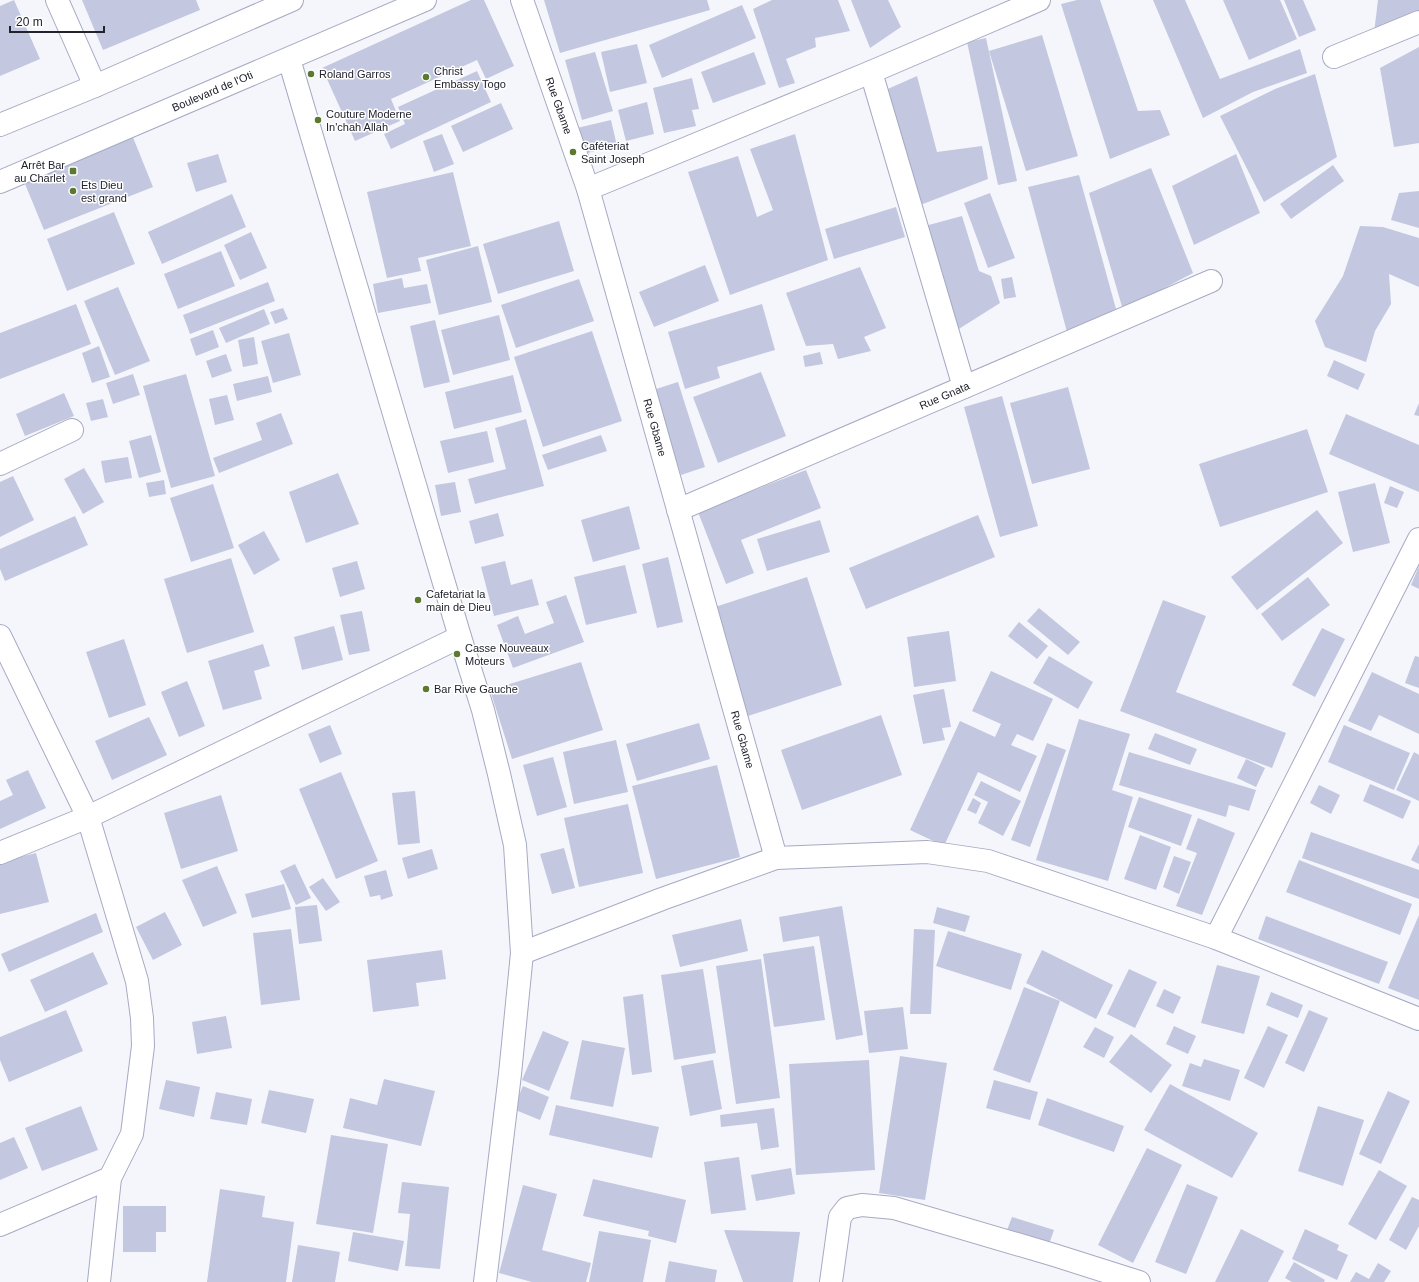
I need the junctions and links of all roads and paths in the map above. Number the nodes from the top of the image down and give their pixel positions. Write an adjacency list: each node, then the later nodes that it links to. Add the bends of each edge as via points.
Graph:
1 (56, 0): 10 (street)
2 (292, 0): 10 (street)
3 (425, 0): 8 (street, Boulevard de l'Oti)
4 (522, 0): 13 (street, Rue Gbame)
5 (1039, 0): 9 (street)
6 (1419, 22): 7 (street)
7 (1334, 57)
8 (289, 59): 12 (street, Boulevard de l'Oti); 21 (street)
9 (871, 72): 13 (street); 15 (street)
10 (95, 86): 11 (street)
11 (0, 125)
12 (0, 182)
13 (588, 189): 18 (street, Rue Gbame)
14 (1211, 281): 15 (street, Rue Gnata)
15 (964, 387): 18 (street, Rue Gnata)
16 (72, 430): 17 (street)
17 (0, 464)
18 (678, 510): 24 (street, Rue Gbame)
19 (1419, 539): 25 (street)
20 (0, 636): 22 (street)
21 (460, 637): 22 (street); 26 (street, via 485,717 515,845)
22 (88, 817): 23 (street); 28 (street, via 137,981 142,1018 143,1046 132,1134)
23 (0, 853)
24 (776, 858): 25 (street, via 927,852 988,861); 26 (street)
25 (1216, 938): 27 (street)
26 (522, 953): 31 (street)
27 (1419, 1019)
28 (110, 1178): 29 (street); 30 (street)
29 (0, 1225)
30 (99, 1282)
31 (485, 1282)
32 (831, 1282): 33 (street, via 840,1217 847,1208 862,1204 894,1208)
33 (1139, 1282)

